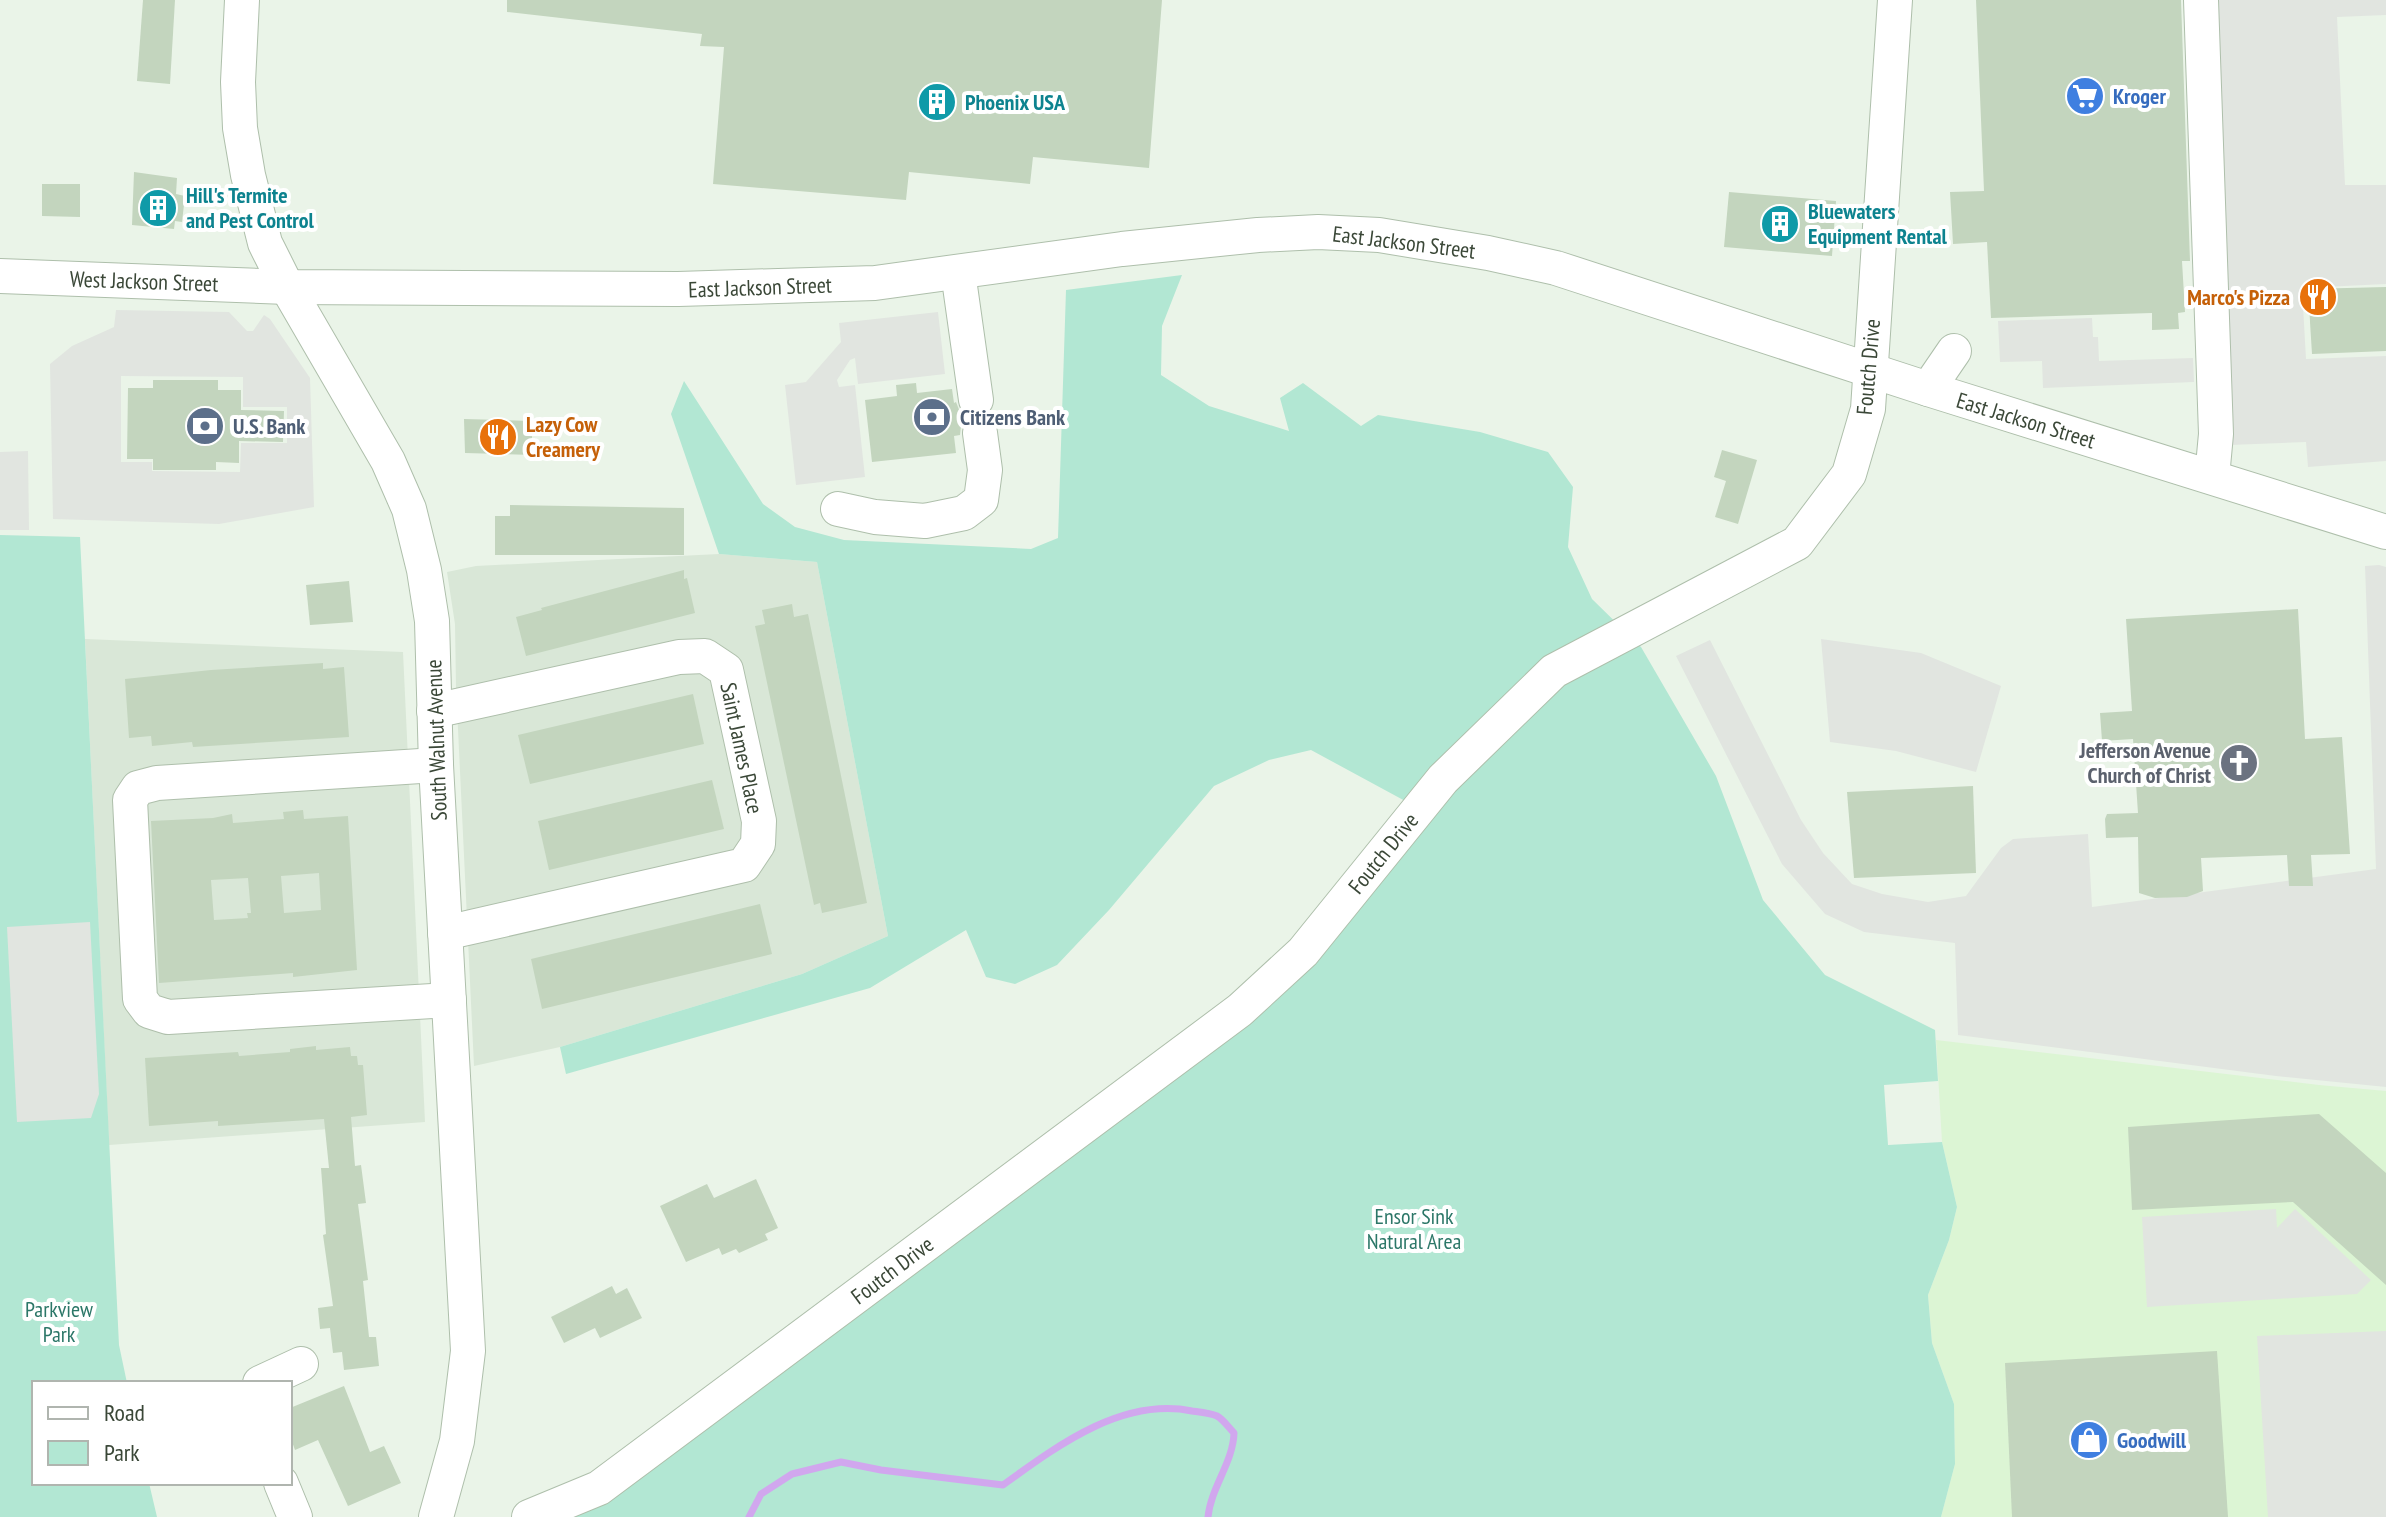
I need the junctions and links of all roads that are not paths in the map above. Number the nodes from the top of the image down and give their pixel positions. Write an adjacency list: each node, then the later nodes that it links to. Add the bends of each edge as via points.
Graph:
1 (242, 0): 6 (street, South Walnut Avenue, via 240,128 265,243)
2 (1895, 0): 8 (street, Foutch Drive)
3 (2201, 0): 10 (street, via 2216,434)
4 (958, 272): 6 (street, East Jackson Street, via 875,283 678,289); 8 (street, East Jackson Street, via 1258,235 1379,235 1556,268); 11 (street, via 985,470 981,500 964,513 925,521)
5 (0, 276): 6 (street, West Jackson Street)
6 (287, 287): 13 (street, South Walnut Avenue, via 388,461 409,509 432,621)
7 (1954, 351): 9 (street)
8 (1870, 370): 9 (street, East Jackson Street); 20 (street, Foutch Drive, via 1868,409 1849,474 1797,543 1554,671 1443,779 1303,952 1240,1010)
9 (1928, 389): 10 (street, East Jackson Street)
10 (2212, 477): 12 (street, East Jackson Street)
11 (838, 509)
12 (2386, 532)
13 (434, 711): 14 (street, South Walnut Avenue); 15 (street, Saint James Place, via 679,657 705,656 726,670 759,821 758,844 744,865)
14 (436, 765): 15 (street, South Walnut Avenue); 16 (street, via 138,788 130,800 140,999 149,1011 168,1017)
15 (445, 933): 16 (street, South Walnut Avenue)
16 (449, 1000): 21 (street, South Walnut Avenue, via 468,1351)
17 (301, 1364): 18 (street)
18 (264, 1381)
19 (282, 1485): 22 (street)
20 (603, 1502): 23 (street, Foutch Drive)
21 (444, 1515)
22 (295, 1517)
23 (529, 1517)

